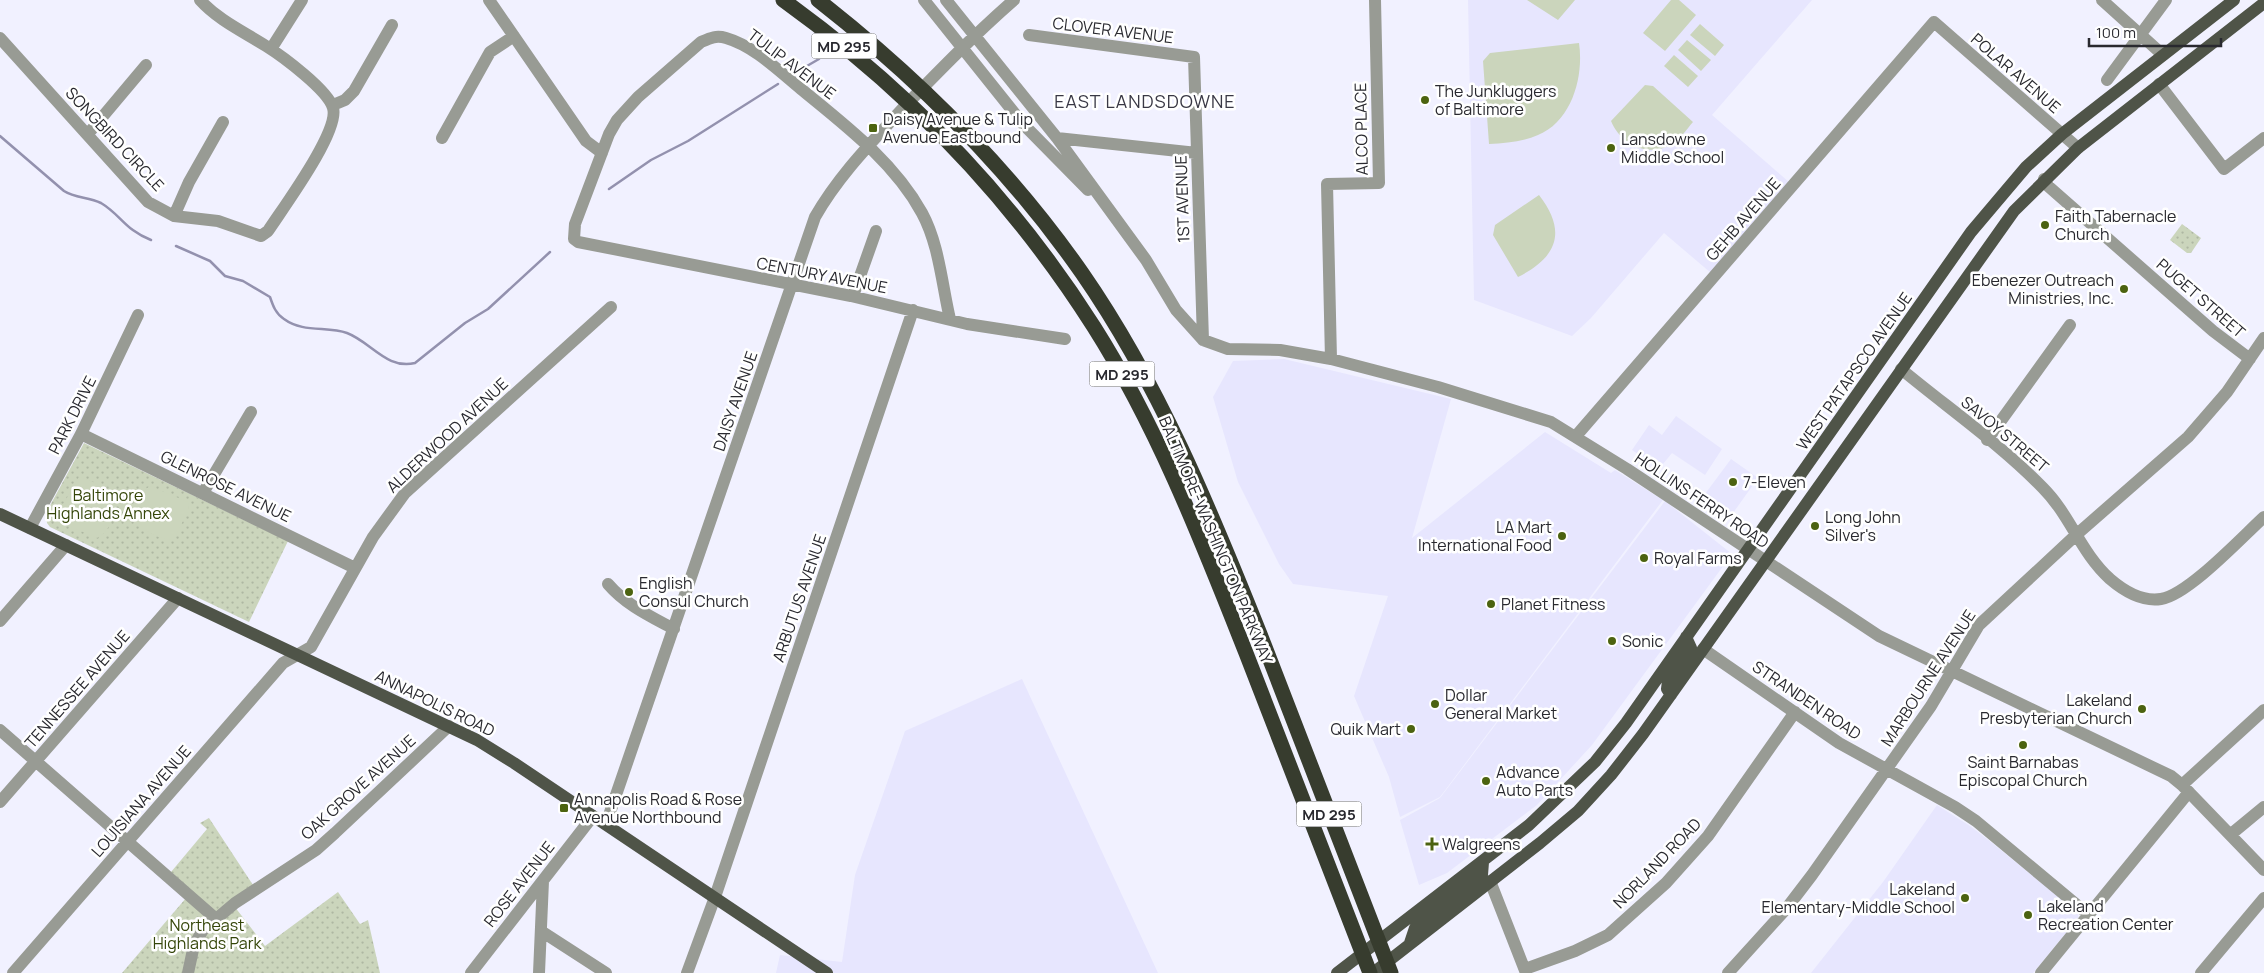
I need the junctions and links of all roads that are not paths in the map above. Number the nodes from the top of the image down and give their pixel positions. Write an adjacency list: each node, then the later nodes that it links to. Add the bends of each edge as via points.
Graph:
1 (200, 0): 22 (street, via 214,13)
2 (302, 0): 22 (street)
3 (489, 0): 19 (street)
4 (783, 0): 112 (highway, BALTIMORE-WASHINGTON PARKWAY / MD 295, via 838,41 901,95 983,178 1042,252 1094,327 1143,413 1208,557)
5 (818, 0): 113 (highway, BALTIMORE-WASHINGTON PARKWAY / MD 295, via 915,80 998,165 1058,239 1110,316 1162,407 1203,495)
6 (924, 0): 21 (street, HOLLINS FERRY ROAD)
7 (946, 0): 17 (street, HOLLINS FERRY ROAD)
8 (1014, 0): 17 (street, DAISY AVENUE)
9 (1375, 0): 54 (street, ALCO PLACE, via 1379,183 1327,184)
10 (2102, 0): 16 (street)
11 (2166, 0): 16 (street)
12 (2234, 0): 23 (main road, WEST PATAPSCO AVENUE)
13 (2264, 3): 27 (main road)
14 (1934, 22): 31 (street, POLAR AVENUE); 59 (street, GEHB AVENUE)
15 (392, 25): 28 (street, via 354,91)
16 (2140, 34): 23 (street); 26 (street)
17 (974, 35): 21 (street, DAISY AVENUE); 33 (street, HOLLINS FERRY ROAD)
18 (1029, 35): 24 (street, CLOVER AVENUE)
19 (514, 36): 32 (street, via 490,52); 37 (street, via 586,142)
20 (0, 38): 30 (street, SONGBIRD CIRCLE)
21 (962, 47): 35 (street, DAISY AVENUE); 41 (street, HOLLINS FERRY ROAD, via 1023,124)
22 (271, 49): 28 (street, via 322,91)
23 (2163, 55): 31 (main road, WEST PATAPSCO AVENUE)
24 (1194, 56): 38 (street, 1ST AVENUE)
25 (146, 65): 30 (street)
26 (2107, 80)
27 (2159, 84): 34 (street, via 2224,169); 36 (main road)
28 (333, 105): 40 (street, SONGBIRD CIRCLE, via 335,113 330,133 265,234 256,235 218,221)
29 (224, 122): 40 (street, via 189,182)
30 (88, 134): 40 (street, SONGBIRD CIRCLE, via 137,192)
31 (2062, 134): 36 (street, POLAR AVENUE); 67 (main road, WEST PATAPSCO AVENUE, via 2026,167 1971,232)
32 (442, 138)
33 (1057, 138): 38 (street); 41 (street, HOLLINS FERRY ROAD)
34 (2264, 138)
35 (867, 146): 37 (street, TULIP AVENUE, via 780,71 744,46 720,36 701,42 627,108 609,134); 44 (street, DAISY AVENUE, via 839,179 815,217); 49 (street, TULIP AVENUE, via 897,178 923,215 930,232)
36 (2078, 148): 39 (main road)
37 (602, 153): 43 (street, TULIP AVENUE, via 575,224)
38 (1197, 153): 53 (street, 1ST AVENUE)
39 (2044, 178): 55 (street, PUGET STREET, via 2048,186 2213,331); 56 (main road, via 1994,237)
40 (174, 216)
41 (1117, 218): 53 (street, HOLLINS FERRY ROAD, via 1176,310)
42 (876, 231): 45 (street)
43 (574, 239): 44 (street, CENTURY AVENUE, via 585,245)
44 (791, 285): 45 (street, CENTURY AVENUE); 73 (street, DAISY AVENUE)
45 (853, 296): 47 (street, CENTURY AVENUE)
46 (611, 307): 69 (street, ALDERWOOD AVENUE, via 405,493)
47 (913, 310): 49 (street, CENTURY AVENUE); 96 (street, ARBUTUS AVENUE)
48 (138, 315): 58 (street, PARK DRIVE)
49 (950, 319): 52 (street, CENTURY AVENUE)
50 (2070, 326): 60 (street)
51 (2264, 338): 55 (street, MARBOURNE AVENUE)
52 (1066, 340)
53 (1203, 340): 54 (street, HOLLINS FERRY ROAD, via 1228,349 1280,350)
54 (1331, 359): 59 (street, HOLLINS FERRY ROAD, via 1529,415)
55 (2250, 359): 65 (street, MARBOURNE AVENUE, via 2227,392 2188,436)
56 (1901, 369): 60 (street, SAVOY STREET); 68 (main road)
57 (251, 412): 61 (street)
58 (82, 434): 61 (street, GLENROSE AVENUE); 64 (street, PARK DRIVE)
59 (1576, 436): 67 (street, HOLLINS FERRY ROAD)
60 (1988, 440): 65 (street, SAVOY STREET, via 2042,487)
61 (203, 493): 69 (street, GLENROSE AVENUE)
62 (0, 514): 64 (main road, ANNAPOLIS ROAD)
63 (2264, 517): 65 (street, SAVOY STREET, via 2182,591 2159,599 2136,595 2111,579 2098,567)
64 (30, 528): 66 (main road, ANNAPOLIS ROAD)
65 (2076, 535): 77 (street, MARBOURNE AVENUE, via 1980,625)
66 (66, 545): 71 (main road, ANNAPOLIS ROAD); 72 (street)
67 (1748, 551): 68 (street, HOLLINS FERRY ROAD); 74 (main road, WEST PATAPSCO AVENUE)
68 (1765, 562): 75 (main road); 77 (street, HOLLINS FERRY ROAD, via 1879,636)
69 (355, 568): 76 (street, ALDERWOOD AVENUE, via 312,647)
70 (608, 584): 73 (street, via 627,603)
71 (178, 598): 76 (main road, ANNAPOLIS ROAD); 83 (street, TENNESSEE AVENUE)
72 (0, 620)
73 (674, 629): 89 (street, DAISY AVENUE)
74 (1686, 637): 78 (main road, via 1691,648 1668,681 1667,689); 92 (main road, WEST PATAPSCO AVENUE, via 1595,762 1536,820)
75 (1703, 649): 78 (main road); 80 (street, STRANDEN ROAD)
76 (298, 654): 81 (main road, ANNAPOLIS ROAD); 91 (street, LOUISIANA AVENUE, via 283,663)
77 (1951, 672): 84 (street, MARBOURNE AVENUE); 85 (street, HOLLINS FERRY ROAD, via 2157,769)
78 (1671, 695): 95 (main road, via 1611,775 1578,811)
79 (2264, 710): 85 (street)
80 (1795, 712): 84 (street, STRANDEN ROAD, via 1840,743); 103 (street, NORLAND ROAD, via 1708,836 1659,889 1608,935)
81 (449, 726): 88 (main road, ANNAPOLIS ROAD, via 514,763); 99 (street, OAK GROVE AVENUE, via 322,844)
82 (0, 730): 83 (street)
83 (36, 761): 86 (street, TENNESSEE AVENUE); 91 (street)
84 (1887, 769): 98 (street, STRANDEN ROAD, via 1976,821); 114 (street, MARBOURNE AVENUE, via 1786,910)
85 (2186, 788): 90 (street, HOLLINS FERRY ROAD); 98 (street)
86 (0, 802)
87 (2264, 808): 90 (street)
88 (593, 816): 89 (main road, ANNAPOLIS ROAD); 94 (street, ROSE AVENUE)
89 (606, 824): 96 (main road, ANNAPOLIS ROAD)
90 (2230, 835): 93 (street, HOLLINS FERRY ROAD)
91 (127, 841): 99 (street); 105 (street, LOUISIANA AVENUE)
92 (1483, 862): 101 (main road, via 1482,875 1415,928); 102 (main road, WEST PATAPSCO AVENUE)
93 (2264, 870)
94 (542, 881): 100 (street); 107 (street, ROSE AVENUE)
95 (1490, 881): 101 (main road); 103 (street)
96 (715, 896): 110 (street, ARBUTUS AVENUE); 111 (main road, ANNAPOLIS ROAD)
97 (2264, 898): 104 (street)
98 (2089, 915): 115 (street)
99 (216, 918): 106 (street, OAK GROVE AVENUE, via 194,945)
100 (541, 932): 108 (street); 109 (street)
101 (1410, 943): 112 (main road)
102 (1339, 971)
103 (1525, 971)
104 (2205, 971)
105 (13, 973)
106 (188, 973)
107 (471, 973)
108 (539, 973)
109 (606, 973)
110 (687, 973)
111 (826, 973)
112 (1371, 973)
113 (1391, 973)
114 (1728, 973)
115 (2041, 973)

